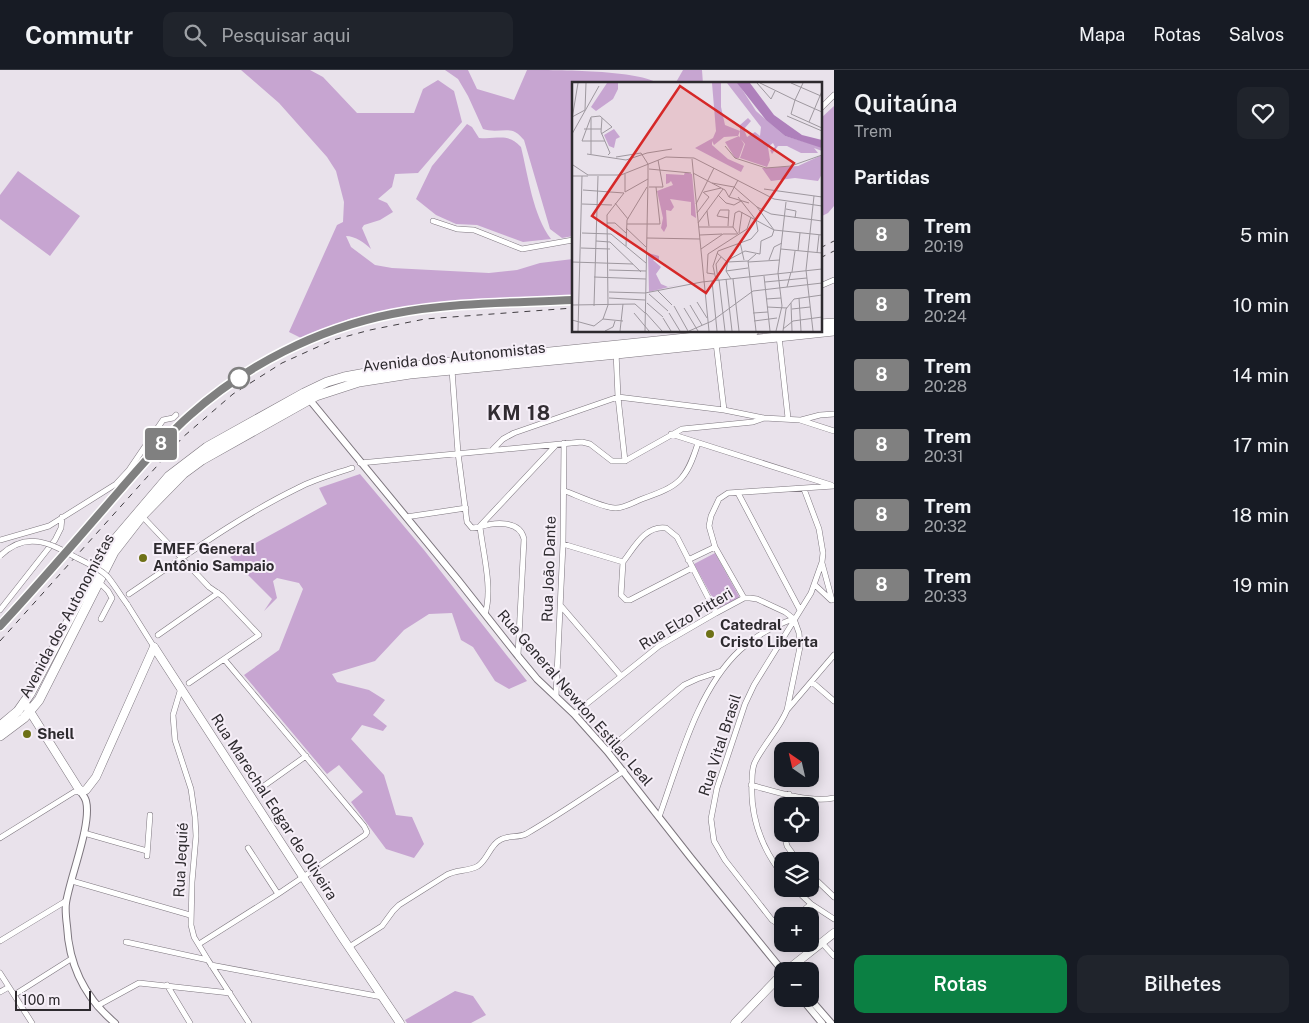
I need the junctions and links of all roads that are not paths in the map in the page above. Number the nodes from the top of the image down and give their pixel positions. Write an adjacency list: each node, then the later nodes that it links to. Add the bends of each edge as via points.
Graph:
1 (834, 95): 2 (street)
2 (822, 106)
3 (433, 221): 4 (street, via 457,229 474,230 522,249)
4 (572, 240)
5 (834, 280): 6 (street)
6 (822, 285)
7 (747, 332): 11 (main road, Avenida dos Autonomistas)
8 (816, 332): 9 (main road, Avenida dos Autonomistas)
9 (779, 336): 10 (main road, Avenida dos Autonomistas); 20 (street)
10 (716, 343): 11 (main road, Avenida dos Autonomistas); 16 (street)
11 (614, 350): 12 (main road, Avenida dos Autonomistas); 13 (main road, Avenida dos Autonomistas); 14 (street)
12 (460, 361): 13 (main road); 74 (main road, Avenida dos Autonomistas, via 363,373 327,382 216,442 180,466 106,550)
13 (452, 370): 15 (main road, Avenida dos Autonomistas, via 359,382); 28 (street)
14 (618, 397): 16 (street); 27 (street, via 514,433); 29 (street)
15 (309, 399): 30 (street, Rua General Newton Estilac Leal); 37 (main road, Avenida dos Autonomistas, via 191,468)
16 (724, 410): 19 (street)
17 (834, 414): 21 (street)
18 (176, 415): 38 (street, via 163,420 116,484)
19 (764, 418): 20 (street); 23 (street, via 685,429)
20 (788, 418): 21 (street)
21 (800, 420): 22 (street)
22 (834, 431)
23 (671, 434): 25 (street); 29 (street)
24 (564, 443): 26 (street); 29 (street, via 587,442 612,461); 34 (street, Rua João Dante)
25 (698, 443): 32 (street); 34 (street, via 681,480 662,492 616,508)
26 (556, 445): 27 (street); 40 (street)
27 (494, 449): 28 (street)
28 (458, 453): 30 (street); 36 (street)
29 (625, 461)
30 (360, 463): 39 (street, Rua General Newton Estilac Leal)
31 (352, 468): 45 (street, via 300,487 235,523)
32 (834, 486): 33 (street)
33 (804, 489): 35 (street); 48 (street, via 819,529)
34 (565, 491): 42 (street, Rua João Dante)
35 (738, 493): 43 (street, via 728,493 719,498 711,516 709,526); 58 (street)
36 (466, 508): 39 (street); 40 (street, via 468,525)
37 (142, 516): 45 (street); 50 (main road, Avenida dos Autonomistas, via 114,552)
38 (62, 517): 41 (street, via 46,526); 57 (street, via 62,526 55,540)
39 (406, 517): 60 (street, Rua General Newton Estilac Leal)
40 (480, 527): 60 (street, via 488,591); 66 (street, via 512,525 523,533)
41 (0, 540)
42 (563, 544): 47 (street); 56 (street, Rua João Dante)
43 (715, 546): 46 (street); 54 (street)
44 (0, 556): 64 (street, Rua Marechal Edgar de Oliveira, bridge, via 9,548 33,541 49,544 102,572)
45 (182, 558): 52 (street); 53 (street)
46 (688, 560): 47 (street, via 677,537 661,527 645,534); 49 (street)
47 (623, 562): 49 (street, via 622,595 626,600)
48 (822, 562): 51 (street, Rua Vital Brasil); 55 (street)
49 (692, 568): 59 (street)
50 (98, 582): 61 (street, via 112,598); 76 (main road, Avenida dos Autonomistas)
51 (815, 585): 55 (street); 58 (street, Rua Vital Brasil)
52 (218, 593): 63 (street); 67 (street, via 259,635)
53 (129, 594)
54 (744, 598): 59 (street, Rua Elzo Pitteri); 62 (street, Rua Elzo Pitteri, via 778,607)
55 (833, 601)
56 (560, 605): 69 (street); 72 (street, Rua João Dante)
57 (0, 610)
58 (800, 610): 62 (street, Rua Vital Brasil)
59 (716, 612): 69 (street, Rua Elzo Pitteri, via 659,646)
60 (485, 614): 66 (street, Rua General Newton Estilac Leal)
61 (101, 619)
62 (794, 619): 68 (street, via 755,638); 75 (street, via 800,647); 106 (street, Rua Vital Brasil, via 745,704 717,788 711,819 714,841 724,860)
63 (158, 635)
64 (154, 646): 71 (main road, Rua Marechal Edgar de Oliveira); 85 (main road, via 96,777 86,790)
65 (834, 655): 70 (street)
66 (518, 656): 72 (street, Rua General Newton Estilac Leal)
67 (224, 659): 71 (street); 81 (street)
68 (721, 671): 80 (street, via 684,685); 90 (street, via 691,731)
69 (620, 676): 77 (street, Rua Elzo Pitteri)
70 (812, 682): 73 (street); 75 (street)
71 (185, 685): 95 (main road, Rua Marechal Edgar de Oliveira); 104 (street, Rua Jequié, via 174,706 173,722 195,817)
72 (556, 696): 77 (street, Rua General Newton Estilac Leal)
73 (834, 701)
74 (24, 702): 76 (main road); 78 (main road, Avenida dos Autonomistas)
75 (788, 710): 83 (street, via 760,751)
76 (30, 712): 79 (main road, Avenida dos Autonomistas); 85 (main road)
77 (574, 714): 80 (street, Rua General Newton Estilac Leal)
78 (0, 726)
79 (0, 736)
80 (607, 751): 82 (street, Rua General Newton Estilac Leal)
81 (306, 756): 84 (street); 95 (street, via 367,832)
82 (624, 771): 90 (street, Rua General Newton Estilac Leal); 112 (street, via 525,834 499,841 479,865 452,872 399,905 385,924)
83 (751, 785): 86 (street); 94 (street, via 756,824)
84 (260, 788)
85 (80, 791): 91 (street, via 87,808); 92 (street)
86 (789, 794): 87 (street); 88 (street)
87 (788, 797)
88 (834, 798)
89 (150, 814): 91 (street, via 147,854)
90 (660, 817): 115 (street, Rua General Newton Estilac Leal)
91 (84, 832): 96 (street)
92 (0, 838)
93 (248, 848): 98 (street)
94 (774, 861)
95 (304, 876): 98 (street); 112 (main road, Rua Marechal Edgar de Oliveira)
96 (72, 881): 101 (street); 104 (street)
97 (819, 883): 100 (street)
98 (278, 894): 111 (street)
99 (804, 897): 102 (street)
100 (834, 897)
101 (66, 901): 108 (street); 114 (street)
102 (811, 904): 103 (street); 105 (street)
103 (808, 907)
104 (190, 915): 111 (street, Rua Jequié, via 192,931)
105 (834, 919)
106 (774, 921)
107 (834, 933): 110 (main road)
108 (0, 941)
109 (126, 942): 117 (street)
110 (822, 943): 113 (street); 116 (main road)
111 (199, 944): 117 (street, Rua Jequié)
112 (349, 947): 126 (main road, Rua Marechal Edgar de Oliveira)
113 (834, 956)
114 (71, 959): 125 (street); 127 (street)
115 (774, 962)
116 (797, 962)
117 (210, 963): 124 (street, Rua Jequié); 126 (street)
118 (0, 973): 121 (street)
119 (774, 982): 135 (main road)
120 (167, 985): 124 (street); 127 (street, via 139,983); 132 (street)
121 (9, 986): 123 (street); 125 (street)
122 (774, 988): 136 (main road)
123 (0, 992)
124 (230, 993): 133 (street, Rua Jequié)
125 (14, 995): 130 (street)
126 (383, 997): 134 (main road, Rua Marechal Edgar de Oliveira)
127 (97, 1006): 131 (street)
128 (809, 1007): 137 (street)
129 (817, 1007): 138 (street)
130 (32, 1023)
131 (115, 1023)
132 (190, 1023)
133 (249, 1023)
134 (400, 1023)
135 (735, 1023)
136 (741, 1023)
137 (822, 1023)
138 (831, 1023)

